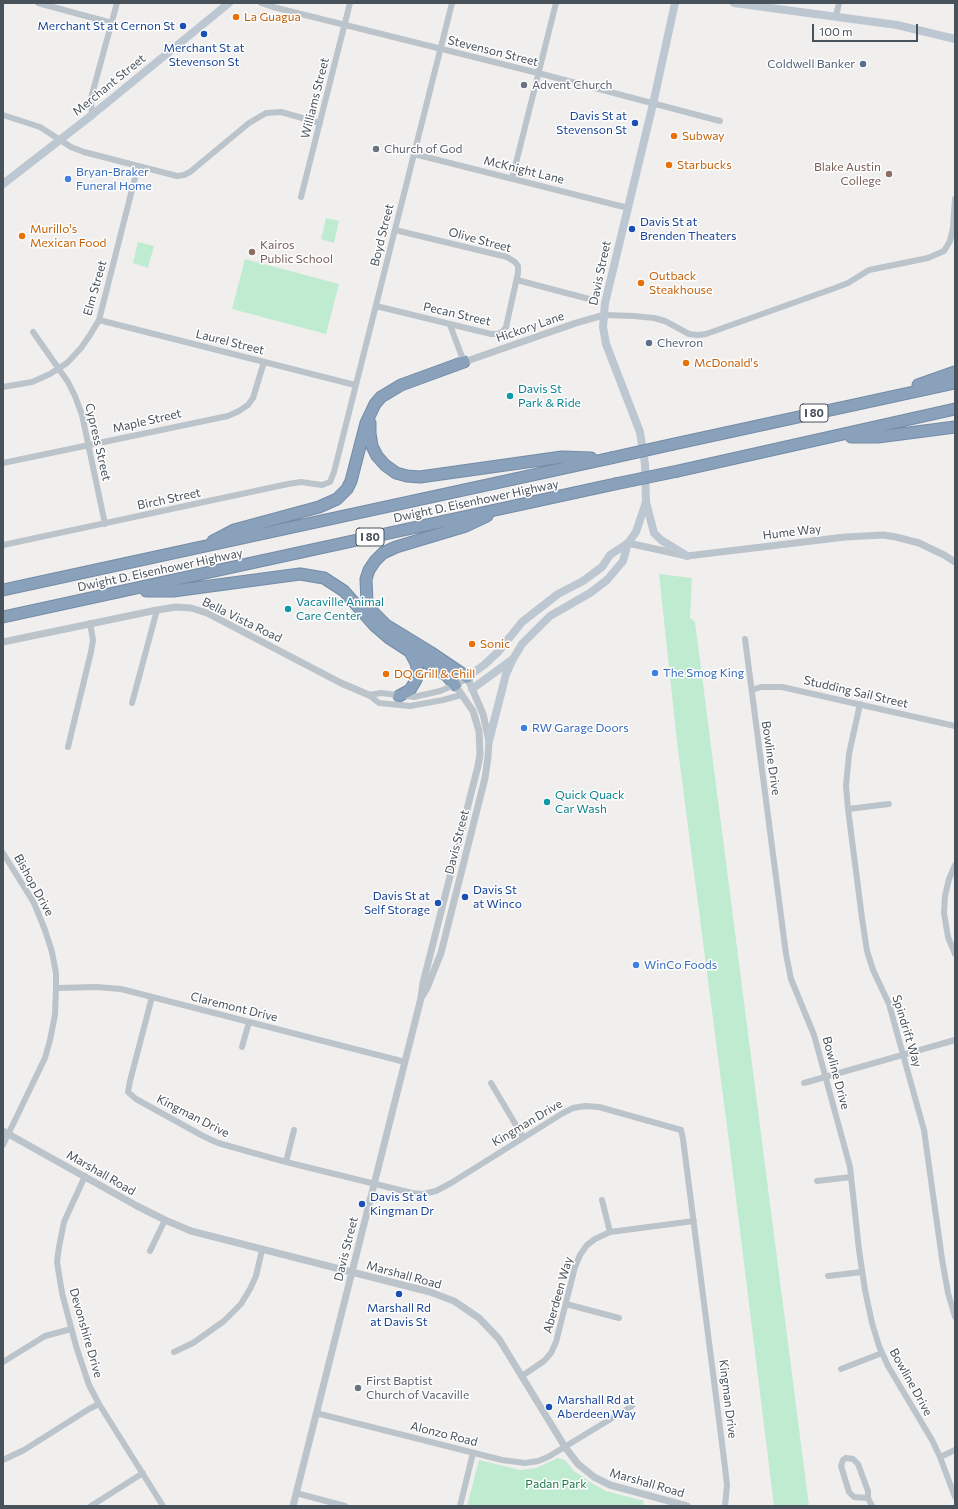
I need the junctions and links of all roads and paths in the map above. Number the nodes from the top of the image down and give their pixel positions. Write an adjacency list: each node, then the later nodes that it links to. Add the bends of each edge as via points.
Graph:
1 (38, 3): 12 (street)
2 (117, 3): 12 (street)
3 (229, 3): 19 (main road, Merchant Street)
4 (261, 3): 13 (street, Stevenson Street)
5 (350, 3): 13 (street, Williams Street)
6 (452, 3): 15 (street, Boyd Street)
7 (556, 3): 16 (street)
8 (675, 3): 17 (main road, Davis Street)
9 (734, 3): 11 (main road)
10 (839, 3): 11 (street)
11 (836, 16): 14 (main road, via 897,25)
12 (112, 23): 19 (street, via 91,98)
13 (344, 25): 15 (street, Stevenson Street); 21 (street, Williams Street)
14 (955, 39)
15 (440, 49): 16 (street, Stevenson Street); 23 (street, Boyd Street)
16 (538, 73): 17 (street, Stevenson Street); 25 (street)
17 (653, 104): 20 (street, Stevenson Street); 29 (main road, Davis Street)
18 (3, 115): 22 (street, via 40,127)
19 (92, 115): 22 (main road, Merchant Street)
20 (720, 121)
21 (320, 122): 24 (street, via 281,112 266,113 249,123 184,175 177,176); 27 (street, Williams Street)
22 (60, 139): 24 (street, via 84,152); 26 (main road, Merchant Street)
23 (414, 154): 25 (street, McKnight Lane); 30 (street, Boyd Street)
24 (138, 166): 35 (street, Elm Street)
25 (512, 179): 29 (street, McKnight Lane)
26 (3, 184)
27 (301, 197)
28 (955, 199): 34 (street, via 953,228 944,251 928,258 869,270 848,283 702,336 689,334 654,318)
29 (628, 208): 34 (main road, Davis Street)
30 (395, 230): 31 (street, Olive Street, via 511,259 518,266); 33 (street, Boyd Street)
31 (517, 280): 32 (street); 36 (street, Pecan Street, via 506,327 502,332 491,334)
32 (590, 299)
33 (376, 306): 36 (street, Pecan Street); 43 (street, Boyd Street)
34 (604, 315): 39 (street, Hickory Lane); 54 (main road, Davis Street, via 606,344 640,432 645,464)
35 (99, 320): 38 (street, Laurel Street); 40 (street, Elm Street, via 81,348)
36 (450, 325): 39 (street)
37 (33, 332): 40 (street, Cypress Street)
38 (264, 362): 43 (street, Laurel Street); 50 (street, Maple Street, via 253,398 239,411 228,416)
39 (464, 362): 47 (highway, via 394,388 381,397)
40 (59, 368): 44 (street, Elm Street, via 32,382); 50 (street, Cypress Street, via 75,396)
41 (955, 372): 45 (highway)
42 (955, 383): 45 (highway, Dwight D. Eisenhower Highway / I 80)
43 (355, 385): 53 (street, Boyd Street)
44 (3, 388)
45 (873, 400): 51 (highway, Dwight D. Eisenhower Highway / I 80, bridge)
46 (955, 409): 49 (highway, Dwight D. Eisenhower Highway / I 80)
47 (371, 414): 51 (highway, via 370,433 377,456 396,473 407,476 562,457); 59 (highway, via 366,423 351,481 343,495 318,507 234,530)
48 (955, 427): 49 (highway, via 878,437)
49 (827, 438): 55 (highway, Dwight D. Eisenhower Highway / I 80, bridge)
50 (88, 446): 52 (street, Maple Street); 56 (street, Cypress Street)
51 (612, 458): 59 (highway, Dwight D. Eisenhower Highway / I 80)
52 (3, 463)
53 (333, 473): 56 (street, Birch Street, via 327,484 288,484)
54 (646, 502): 57 (main road, Davis Street, via 636,532); 60 (main road, via 654,533)
55 (503, 508): 63 (highway, Dwight D. Eisenhower Highway / I 80); 71 (highway, via 466,526 383,553 374,561 366,580 368,603 386,625)
56 (105, 524): 58 (street, Birch Street)
57 (628, 543): 60 (street, Hume Way); 70 (main road, Davis Street, via 623,561 607,580 550,616 522,644); 71 (main road, Davis Street, via 610,554 602,567 558,594 522,622 498,652)
58 (3, 545)
59 (199, 548): 62 (highway, Dwight D. Eisenhower Highway / I 80)
60 (687, 556): 61 (street, Hume Way, via 870,535 896,537 919,543)
61 (955, 562)
62 (3, 590)
63 (126, 590): 65 (highway, Dwight D. Eisenhower Highway / I 80); 69 (highway, via 172,591 294,575 313,575 324,578 344,591 374,625)
64 (157, 610): 66 (street, Bella Vista Road); 75 (street, Bella Vista Road, via 176,607 207,612 341,683); 78 (street)
65 (3, 617)
66 (90, 623): 68 (street, Bella Vista Road); 82 (street, via 93,640 91,652)
67 (745, 639): 74 (street, Bowline Drive)
68 (3, 642)
69 (410, 651): 72 (highway); 77 (highway, via 418,672 410,690)
70 (513, 659): 73 (main road, Davis Street); 81 (main road, via 506,674)
71 (467, 677): 72 (street, Davis Street); 73 (street, Davis Street)
72 (455, 685): 76 (street, Davis Street); 77 (street, Bella Vista Road, via 414,697)
73 (472, 689): 76 (street, Davis Street); 81 (street, Davis Street, via 483,714)
74 (752, 690): 79 (street, Studding Sail Street, via 761,687 782,687); 96 (street, Bowline Drive, via 786,954 791,979 814,1035)
75 (369, 695): 76 (street, Bella Vista Road, via 379,703 410,706); 77 (street, Bella Vista Road, via 381,693)
76 (461, 695): 90 (street, Davis Street, via 473,712 479,731 480,755)
77 (399, 696)
78 (132, 703)
79 (860, 704): 80 (street, Studding Sail Street); 84 (street, Spindrift Way, via 847,770)
80 (955, 726)
81 (489, 741): 90 (street, Davis Street, via 485,778 441,953)
82 (68, 747)
83 (889, 804): 84 (street)
84 (848, 809): 94 (street, Spindrift Way, via 867,951 889,1004)
85 (3, 853): 88 (street, Bishop Drive, via 34,903 46,930 56,973)
86 (955, 865): 87 (street, via 945,896 944,913 948,937)
87 (955, 954)
88 (56, 988): 89 (street, Claremont Drive, via 121,989); 100 (street, Bishop Drive, via 55,1014 45,1058)
89 (152, 997): 91 (street, Claremont Drive); 103 (street, Kingman Drive, via 128,1092 136,1099 218,1143)
90 (421, 998): 95 (street, Davis Street)
91 (249, 1022): 93 (street); 95 (street, Claremont Drive)
92 (955, 1040): 94 (street)
93 (242, 1047)
94 (903, 1054): 96 (street); 118 (street, Spindrift Way, via 924,1130 942,1259)
95 (405, 1062): 107 (street, Davis Street)
96 (825, 1077): 97 (street); 105 (street, Bowline Drive)
97 (804, 1083)
98 (491, 1084): 101 (street)
99 (294, 1130): 103 (street)
100 (6, 1132): 102 (street, Bishop Drive); 104 (street, Marshall Road)
101 (523, 1137): 107 (street, Kingman Drive, via 436,1191 412,1193); 110 (street, Kingman Drive, via 563,1112 585,1106 599,1107 681,1130)
102 (3, 1145)
103 (286, 1162): 107 (street, Kingman Drive)
104 (85, 1176): 109 (street, Marshall Road); 120 (street, Devonshire Drive, via 64,1222 57,1262)
105 (851, 1177): 106 (street); 114 (street, Bowline Drive)
106 (817, 1181)
107 (375, 1183): 115 (street, Davis Street)
108 (602, 1200): 111 (street)
109 (165, 1220): 112 (street, Marshall Road, via 206,1235); 113 (street)
110 (694, 1221): 111 (street, Aberdeen Way); 144 (street, Kingman Drive, via 727,1480)
111 (610, 1232): 117 (street, Aberdeen Way, via 595,1239 580,1255)
112 (262, 1250): 115 (street, Marshall Road); 121 (street, via 256,1276 241,1304 224,1321 193,1343)
113 (150, 1251)
114 (862, 1272): 116 (street); 122 (street, Bowline Drive, via 872,1324)
115 (352, 1273): 125 (street, Marshall Road, via 430,1292 463,1306 494,1333); 128 (street, Davis Street)
116 (828, 1276)
117 (566, 1304): 119 (street); 125 (street, Aberdeen Way, via 551,1353)
118 (955, 1317)
119 (619, 1318)
120 (71, 1328): 123 (street, via 45,1336); 126 (street, Devonshire Drive)
121 (174, 1352)
122 (882, 1353): 124 (street); 132 (street, Bowline Drive)
123 (3, 1362)
124 (841, 1369)
125 (522, 1376): 129 (street, Marshall Road)
126 (99, 1404): 133 (street); 134 (street, Devonshire Drive)
127 (632, 1406): 129 (street, Alonzo Road)
128 (316, 1414): 131 (street, Alonzo Road); 135 (street, Davis Street)
129 (565, 1447): 131 (street, Alonzo Road, via 543,1459 525,1463); 143 (street, Marshall Road, via 587,1473 603,1482)
130 (955, 1450): 132 (street)
131 (473, 1453): 142 (street)
132 (940, 1457): 136 (street, Bowline Drive)
133 (3, 1460)
134 (143, 1473): 138 (street); 139 (street, Devonshire Drive)
135 (296, 1493): 140 (street, Davis Street); 141 (street)
136 (955, 1497)
137 (868, 1498): 137 (street, via 854,1497 849,1492 840,1466 846,1458 853,1459 858,1464); 145 (street)
138 (91, 1506)
139 (163, 1506)
140 (293, 1506)
141 (345, 1506)
142 (460, 1506)
143 (687, 1506)
144 (725, 1506)
145 (872, 1506)

